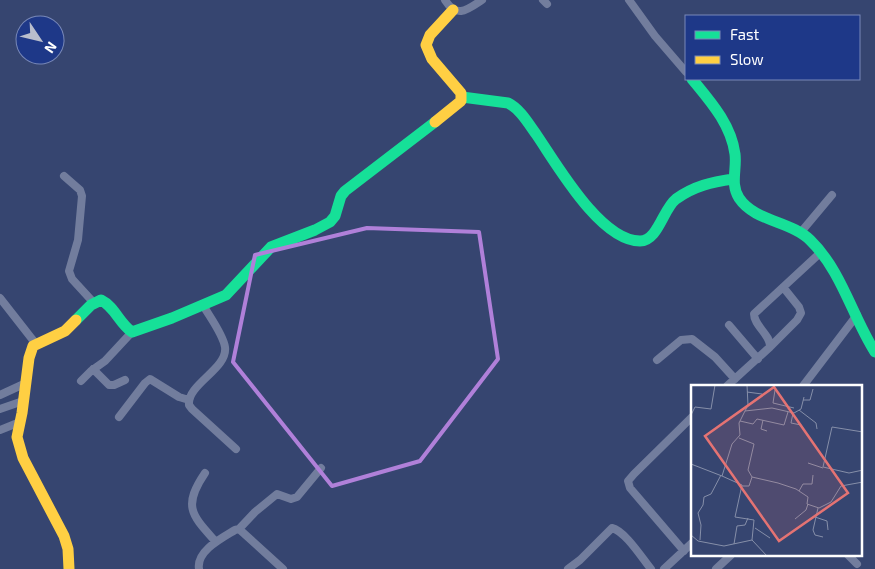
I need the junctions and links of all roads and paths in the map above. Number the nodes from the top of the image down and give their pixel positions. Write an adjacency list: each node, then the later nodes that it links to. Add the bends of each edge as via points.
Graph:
1 (445, 0): 4 (street)
2 (482, 0): 4 (street, via 469,8)
3 (629, 0): 5 (street)
4 (453, 10): 7 (street, via 427,39 426,49)
5 (685, 71)
6 (693, 80): 9 (street, via 728,128 735,152)
7 (462, 97): 9 (street, via 508,102 514,106 593,213 617,234 638,241 652,236 667,208 676,199 705,184); 16 (street, via 458,105 345,191 336,216 330,222 271,248 226,295)
8 (64, 176): 15 (street, via 80,190 82,196 78,240 69,271)
9 (733, 179): 11 (street, via 738,198 748,208)
10 (832, 195): 11 (street)
11 (801, 232): 12 (street)
12 (820, 253): 13 (street); 17 (street, via 846,292)
13 (783, 287): 21 (street, via 754,314); 21 (street, via 801,313)
14 (0, 298): 20 (street)
15 (94, 303): 19 (street, via 104,301); 20 (street, via 65,331)
16 (203, 305): 19 (street); 33 (street, via 224,341 225,353)
17 (856, 315): 22 (street); 31 (street)
18 (729, 325): 23 (street)
19 (132, 332): 25 (street)
20 (36, 344): 29 (street, via 30,350)
21 (770, 347): 23 (street)
22 (875, 352)
23 (758, 359): 26 (street)
24 (656, 360): 26 (street, via 681,340 692,339)
25 (93, 369): 27 (street, via 109,385); 28 (street)
26 (735, 379): 30 (street)
27 (125, 380)
28 (80, 381)
29 (26, 383): 32 (street); 34 (street)
30 (728, 385)
31 (804, 385)
32 (0, 395)
33 (189, 400): 36 (street, via 150,379); 40 (street, via 192,409)
34 (24, 401): 35 (street); 38 (street)
35 (0, 409)
36 (118, 418)
37 (691, 418): 46 (street, via 628,482)
38 (20, 422): 39 (street); 50 (street, via 17,437 20,451 64,536)
39 (0, 430)
40 (236, 449)
41 (321, 468): 43 (street, via 297,497 291,499 276,494)
42 (205, 473): 44 (street, via 194,492 191,506 195,518)
43 (239, 529): 44 (street); 52 (street)
44 (216, 542): 51 (street, via 200,558)
45 (691, 544): 46 (street)
46 (684, 551): 55 (street)
47 (731, 556): 56 (street)
48 (849, 556): 49 (street)
49 (856, 564)
50 (69, 569)
51 (199, 569)
52 (283, 569)
53 (568, 569): 54 (street, via 612,528 626,538)
54 (651, 569)
55 (664, 569)
56 (716, 569)

